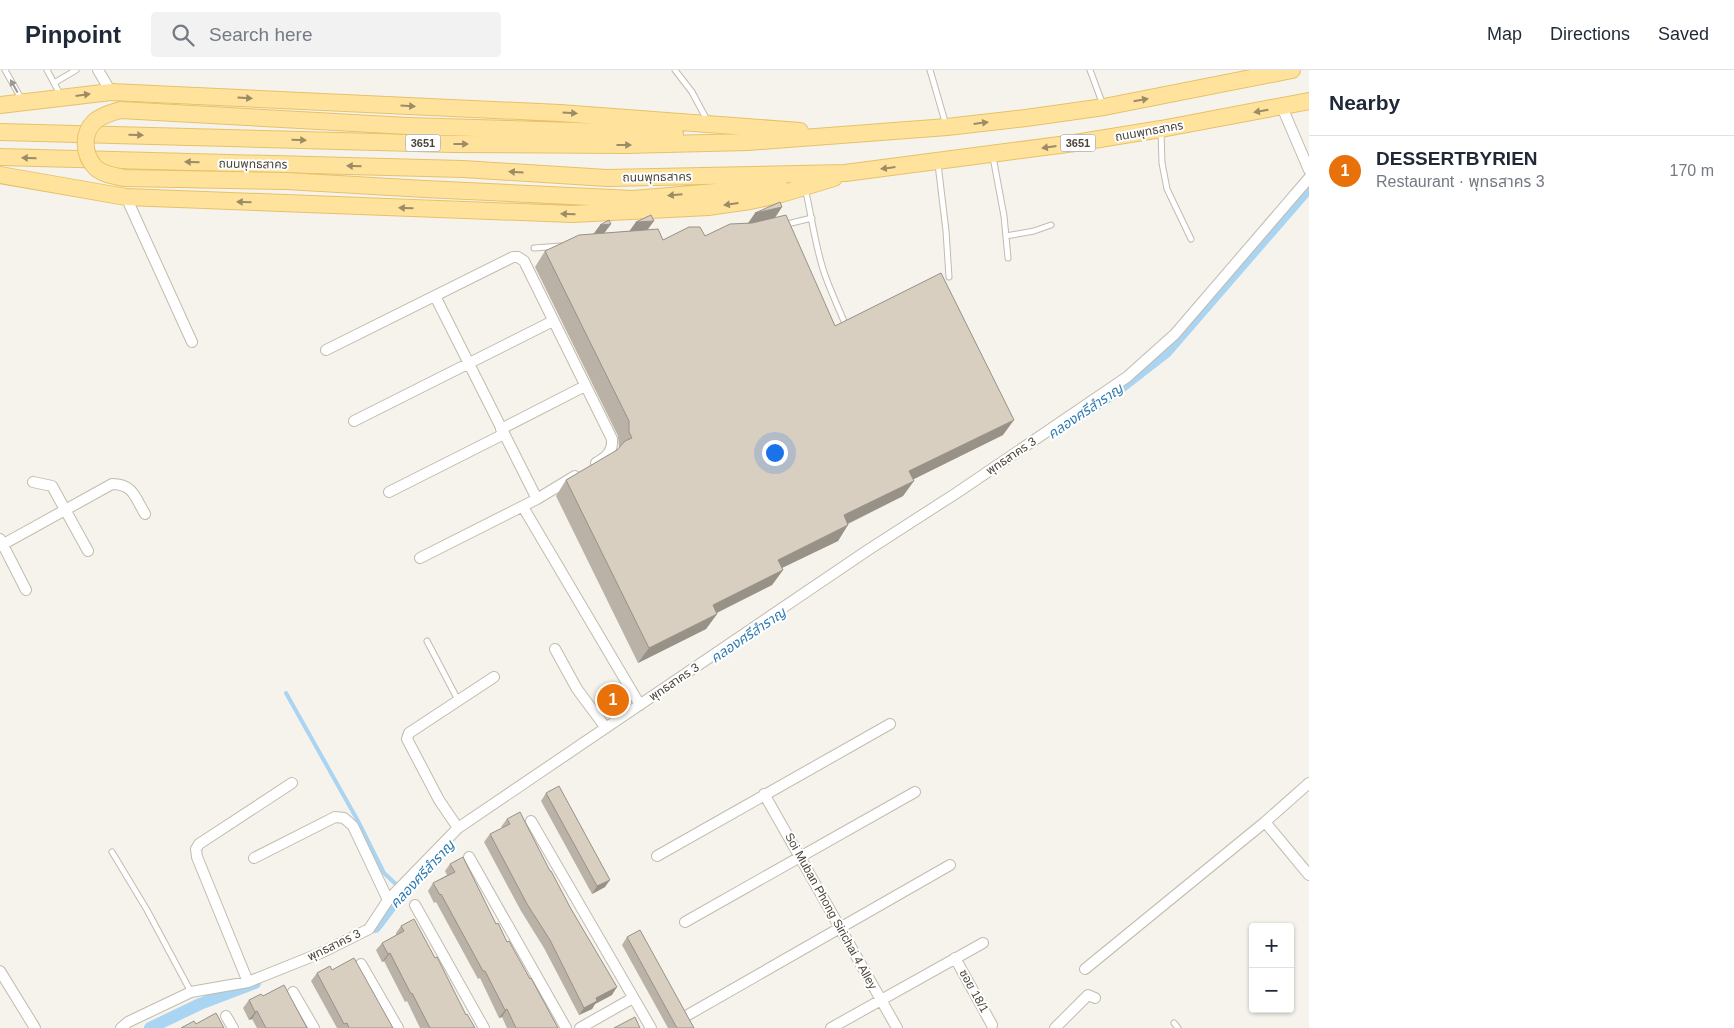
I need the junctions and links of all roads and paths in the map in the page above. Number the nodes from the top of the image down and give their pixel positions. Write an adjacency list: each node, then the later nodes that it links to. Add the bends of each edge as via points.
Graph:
1 (5, 70): 14 (lane, one-way to 1)
2 (46, 70): 10 (lane)
3 (76, 70): 10 (lane)
4 (98, 70): 11 (street)
5 (675, 70): 18 (lane, via 692,92)
6 (930, 70): 19 (lane)
7 (1090, 70): 16 (lane)
8 (1292, 70): 9 (main road, ถนนพุทธสาคร / 3651)
9 (1261, 73): 16 (main road, ถนนพุทธสาคร / 3651, one-way to 9)
10 (54, 82): 12 (lane)
11 (111, 92): 12 (main road, one-way to 11); 18 (main road, one-way to 18, via 560,112)
12 (62, 98): 14 (main road)
13 (1309, 101): 17 (main road, ถนนพุทธสาคร / 3651)
14 (23, 103): 15 (main road)
15 (0, 105)
16 (1104, 107): 19 (main road, ถนนพุทธสาคร / 3651, one-way to 16)
17 (1282, 107): 20 (main road, ถนนพุทธสาคร / 3651, one-way to 20); 26 (street)
18 (708, 123): 22 (main road)
19 (947, 127): 22 (main road, ถนนพุทธสาคร / 3651)
20 (1162, 129): 23 (main road, ถนนพุทธสาคร / 3651, one-way to 23); 36 (lane, via 1165,183)
21 (0, 132): 22 (main road, ถนนพุทธสาคร / 3651, one-way to 22, via 616,145 748,142)
22 (845, 135): 27 (main road, one-way to 22, bridge, via 759,188 634,199 286,181 124,178 109,175 95,167 85,144 87,132 95,121 120,110 408,126 658,134)
23 (993, 154): 25 (main road, ถนนพุทธสาคร / 3651); 35 (lane)
24 (0, 157): 27 (main road, ถนนพุทธสาคร / 3651, one-way to 24, via 607,178 463,169)
25 (938, 161): 27 (main road, ถนนพุทธสาคร / 3651, one-way to 27); 40 (lane)
26 (1309, 170)
27 (845, 173): 30 (main road)
28 (0, 175): 31 (main road)
29 (1309, 178): 64 (street, พุทธสาคร 3, via 1174,334 1127,377)
30 (805, 188): 31 (main road, one-way to 31, via 708,207 572,214); 32 (lane)
31 (126, 197): 44 (street)
32 (812, 218): 34 (lane); 43 (lane, via 825,276)
33 (1051, 225): 35 (lane)
34 (776, 226)
35 (1006, 236): 39 (lane)
36 (1191, 239)
37 (572, 246): 38 (lane)
38 (534, 248)
39 (1008, 258)
40 (949, 277)
41 (435, 296): 42 (street, via 518,257 524,261); 45 (street); 46 (street)
42 (553, 321): 46 (street); 47 (street)
43 (847, 326)
44 (192, 342)
45 (326, 350)
46 (469, 364): 48 (street); 49 (street)
47 (585, 386): 49 (street); 52 (street, via 612,439 612,447 609,454)
48 (354, 421)
49 (503, 431): 51 (street); 52 (street)
50 (33, 482): 54 (street, via 52,486)
51 (389, 492)
52 (537, 500): 53 (street)
53 (523, 506): 58 (street); 64 (street)
54 (65, 510): 55 (street, via 112,484 123,484 131,490); 56 (street); 57 (street)
55 (145, 514)
56 (1, 543): 59 (street)
57 (88, 551)
58 (420, 558)
59 (26, 590)
60 (427, 641): 63 (lane)
61 (555, 649): 66 (street, via 577,689)
62 (494, 677): 63 (street)
63 (459, 701): 73 (street, via 409,733 407,739 439,800)
64 (640, 705): 66 (street, พุทธสาคร 3)
65 (890, 724): 70 (street)
66 (606, 728): 73 (street, พุทธสาคร 3)
67 (292, 783): 90 (street, via 196,849)
68 (1309, 783): 72 (street)
69 (915, 792): 76 (street)
70 (764, 794): 75 (street); 76 (street, Soi Muban Phong Sirichai 4 Alley)
71 (531, 821): 93 (street)
72 (1265, 822): 80 (street); 88 (street)
73 (458, 828): 81 (street, พุทธสาคร 3)
74 (112, 852): 91 (lane)
75 (657, 856)
76 (800, 856): 83 (street); 84 (street, Soi Muban Phong Sirichai 4 Alley)
77 (469, 857): 106 (street)
78 (254, 858): 81 (street, via 335,817 344,818 352,826)
79 (950, 865): 84 (street)
80 (1309, 875)
81 (388, 900): 90 (street, พุทธสาคร 3, via 368,929 324,952)
82 (415, 905): 105 (street)
83 (685, 922)
84 (840, 927): 95 (street, Soi Muban Phong Sirichai 4 Alley); 97 (street)
85 (983, 943): 86 (street)
86 (956, 958): 95 (street); 99 (street, ซอย 18/1)
87 (361, 964): 104 (street)
88 (1085, 969)
89 (0, 971): 100 (street)
90 (248, 982): 91 (street, พุทธสาคร 3)
91 (191, 992): 101 (street, พุทธสาคร 3)
92 (293, 992): 103 (street)
93 (633, 998): 107 (street); 108 (street)
94 (1095, 998): 111 (street, via 1088,995)
95 (880, 999): 109 (street); 110 (street, Soi Muban Phong Sirichai 4 Alley)
96 (226, 1016): 102 (street)
97 (686, 1016)
98 (1174, 1023): 112 (lane)
99 (992, 1025)
100 (35, 1028)
101 (121, 1028)
102 (232, 1028)
103 (314, 1028)
104 (398, 1028)
105 (484, 1028)
106 (566, 1028)
107 (580, 1028)
108 (650, 1028)
109 (831, 1028)
110 (897, 1028)
111 (1055, 1028)
112 (1178, 1028)

